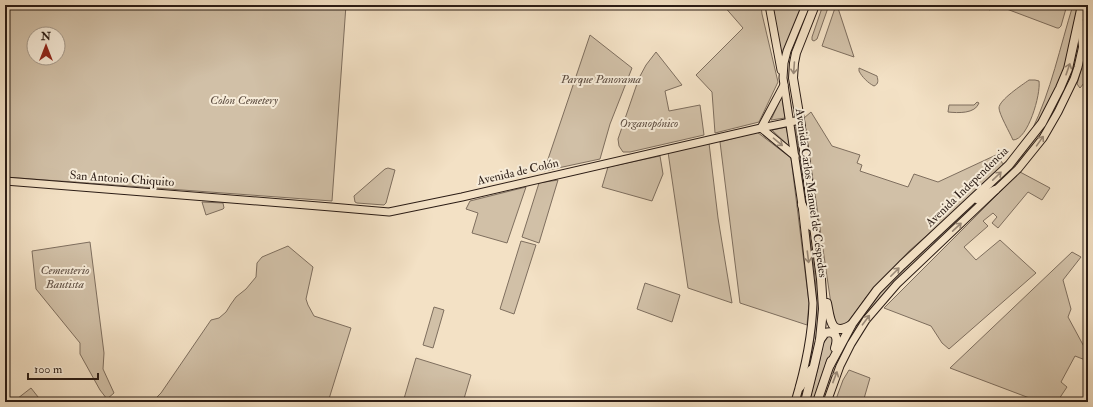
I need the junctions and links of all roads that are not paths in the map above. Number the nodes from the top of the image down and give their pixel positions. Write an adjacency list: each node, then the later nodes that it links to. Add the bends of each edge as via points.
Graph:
1 (769, 5): 9 (main road)
2 (806, 5): 7 (main road, Avenida Carlos Manuel de Céspedes)
3 (815, 5): 7 (highway, Avenida Carlos Manuel de Céspedes)
4 (1082, 5): 5 (highway, Avenida Independencia)
5 (1080, 14): 8 (highway); 17 (highway, Avenida Independencia, one-way to 5, via 1009,165 1042,123 1068,69)
6 (1088, 23): 8 (main road, Avenida Independencia)
7 (795, 42): 9 (main road, Avenida Carlos Manuel de Céspedes, via 784,63); 10 (highway, Avenida Carlos Manuel de Céspedes, one-way to 10, via 793,78)
8 (1083, 47): 15 (main road, Avenida Independencia, one-way to 8, via 1022,164 1049,128 1074,79)
9 (784, 81): 11 (main road, Avenida Carlos Manuel de Céspedes); 12 (main road)
10 (800, 120): 11 (main road, Avenida de Colón); 19 (highway, Avenida Carlos Manuel de Céspedes)
11 (790, 122): 12 (main road, Avenida de Colón); 13 (main road, Avenida Carlos Manuel de Céspedes)
12 (761, 128): 13 (main road, one-way to 13); 16 (main road, Avenida de Colón, via 389,212)
13 (795, 156): 18 (main road, Avenida Carlos Manuel de Céspedes)
14 (5, 181): 16 (main road, San Antonio Chiquito)
15 (995, 190): 17 (highway); 29 (main road, Avenida Independencia, one-way to 15, via 846,353 866,320 897,284)
16 (238, 199)
17 (969, 203): 21 (highway, Avenida Independencia, one-way to 17, via 877,290)
18 (802, 205): 19 (highway); 25 (main road, Avenida Carlos Manuel de Céspedes, one-way to 25, via 813,318 806,366)
19 (815, 235): 20 (highway, Avenida Carlos Manuel de Céspedes)
20 (822, 279): 21 (highway, via 831,324 842,329); 22 (highway, Avenida Carlos Manuel de Céspedes)
21 (852, 324): 23 (highway, Avenida Independencia)
22 (820, 340): 23 (highway, via 827,333 836,337); 24 (highway, Avenida Carlos Manuel de Céspedes)
23 (830, 365): 28 (highway)
24 (814, 366): 25 (highway); 27 (highway, Avenida Carlos Manuel de Céspedes)
25 (800, 386): 26 (main road, Avenida Carlos Manuel de Céspedes)
26 (795, 402)
27 (805, 402)
28 (817, 402)
29 (827, 402)

